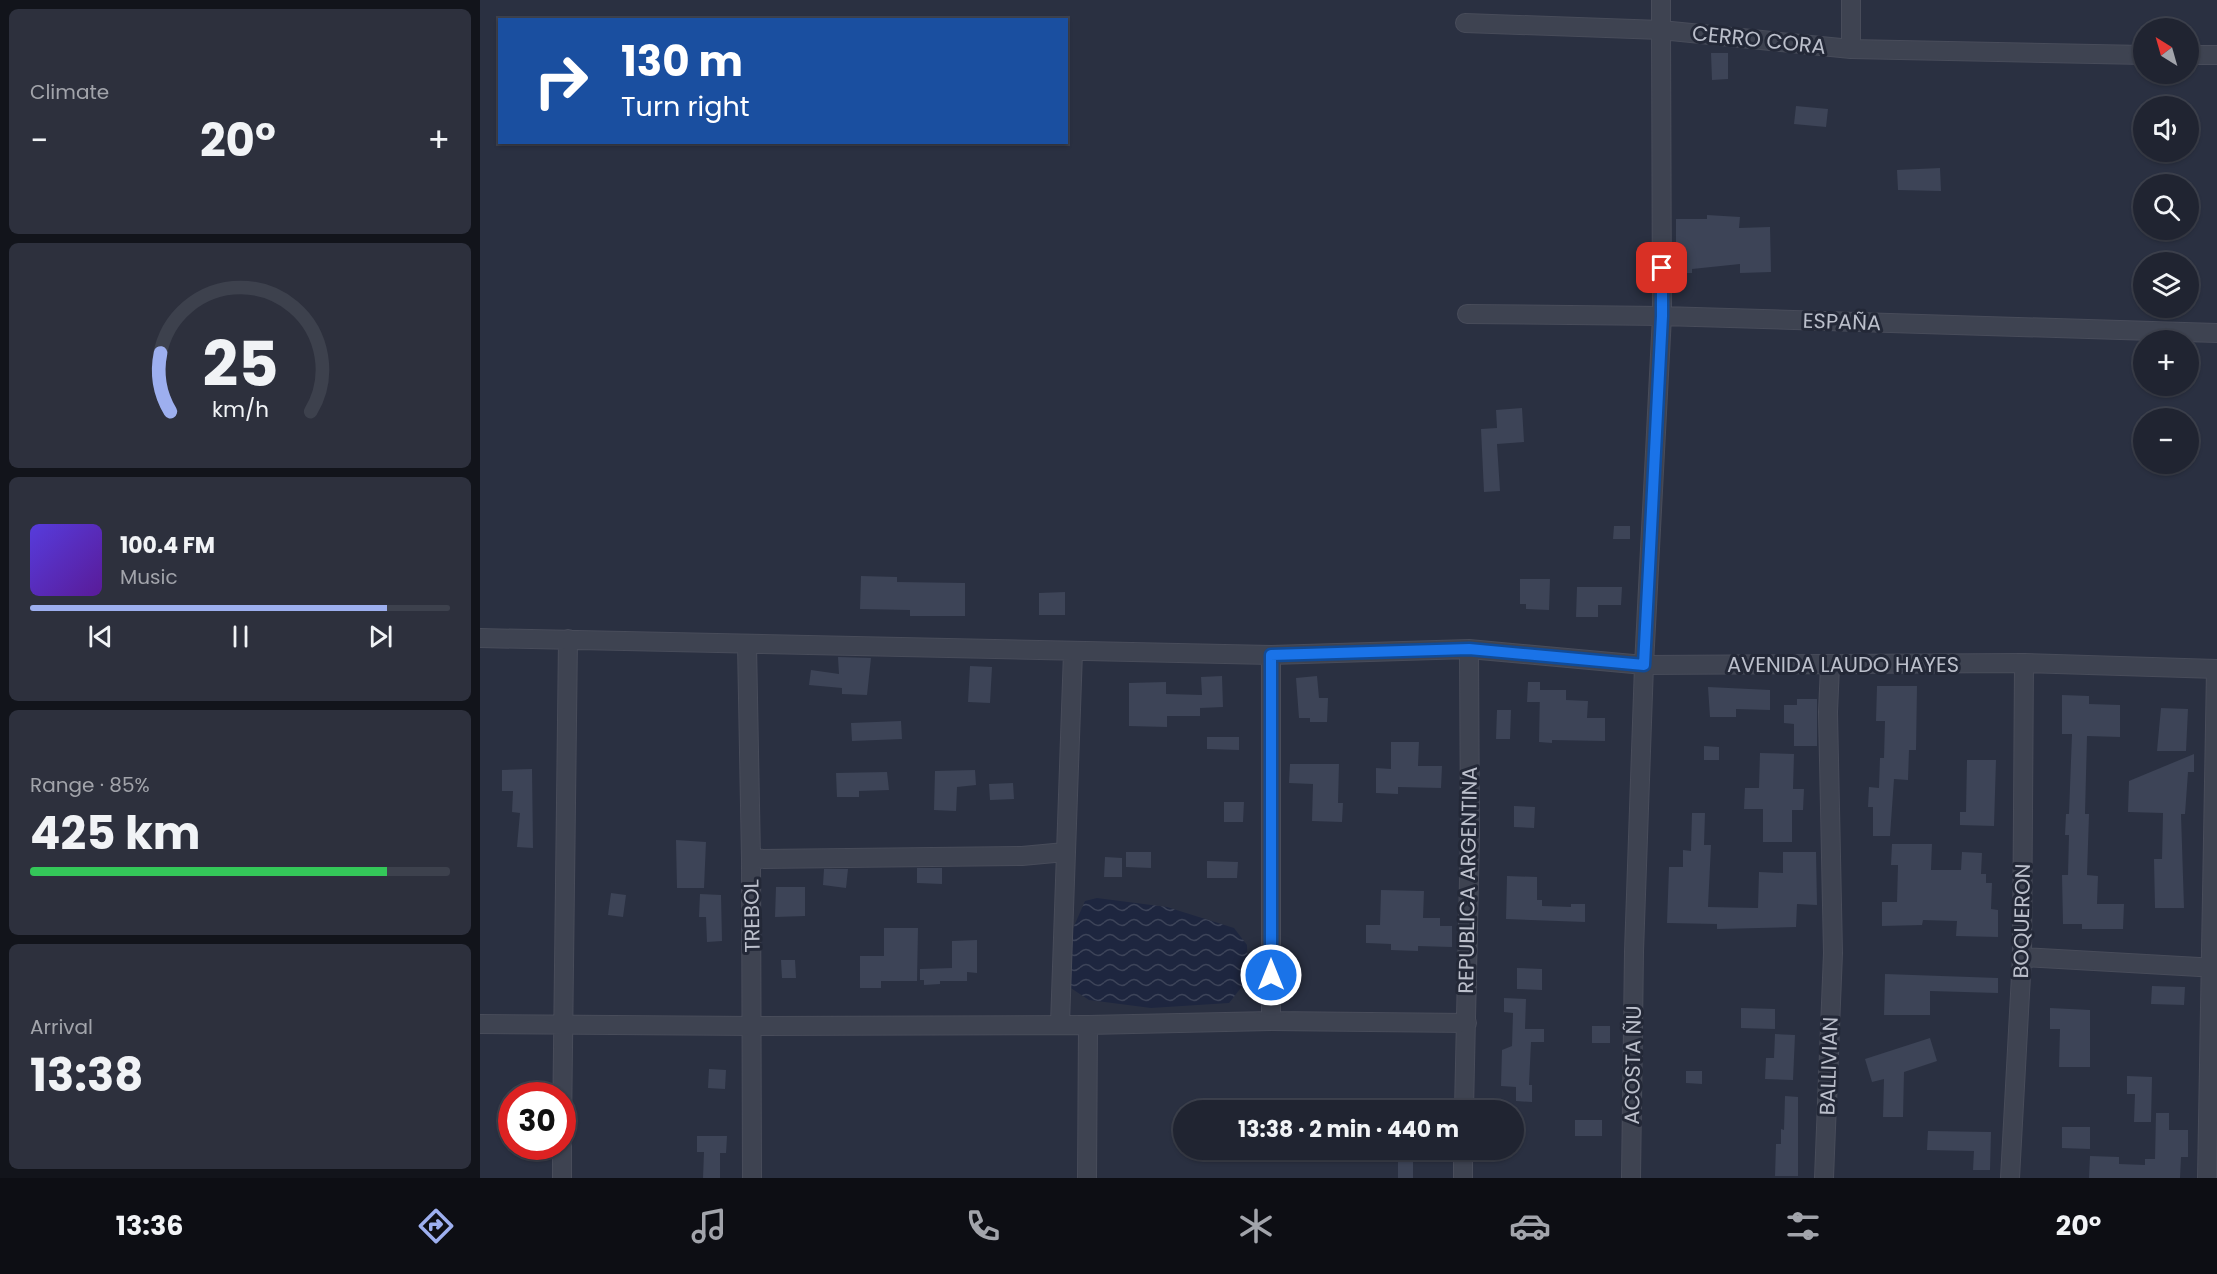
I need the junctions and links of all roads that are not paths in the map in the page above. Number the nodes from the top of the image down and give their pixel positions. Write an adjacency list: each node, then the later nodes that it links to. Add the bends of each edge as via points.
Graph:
1 (1660, 0): 4 (street)
2 (1851, 0): 5 (street)
3 (1465, 23): 4 (street)
4 (1661, 30): 5 (street, CERRO CORA); 10 (street, CERRO CORA)
5 (1851, 49): 6 (street, CERRO CORA)
6 (2133, 55)
7 (2199, 55): 8 (street)
8 (2217, 55)
9 (1467, 314): 10 (street, ESPAÑA)
10 (1662, 316): 11 (street, ESPAÑA); 19 (street, CERRO CORA)
11 (2217, 333)
12 (480, 638): 13 (street, AVENIDA LAUDO HAYES)
13 (568, 639): 14 (street, AVENIDA LAUDO HAYES); 27 (street)
14 (747, 644): 16 (street, AVENIDA LAUDO HAYES); 23 (street)
15 (1469, 649): 17 (street, AVENIDA LAUDO HAYES); 19 (street, AVENIDA LAUDO HAYES); 28 (street, REPUBLICA ARGENTINA)
16 (1073, 652): 17 (street, AVENIDA LAUDO HAYES); 22 (street)
17 (1271, 655): 26 (street)
18 (2024, 663): 20 (street, AVENIDA LAUDO HAYES); 21 (street, AVENIDA LAUDO HAYES); 24 (street, BOQUERON)
19 (1644, 665): 20 (street, AVENIDA LAUDO HAYES); 41 (street, ACOSTA ÑU)
20 (1830, 666): 42 (street, BALLIVIAN, via 1833,953)
21 (2216, 669): 25 (street)
22 (1065, 852): 23 (street, TREBOL, via 1022,856); 30 (street)
23 (751, 859): 32 (street, TREBOL)
24 (2022, 957): 25 (street); 43 (street, BOQUERON)
25 (2213, 967): 44 (street)
26 (1271, 1021): 28 (street); 31 (street)
27 (564, 1023): 29 (street); 32 (street); 33 (street)
28 (1467, 1023): 34 (street, REPUBLICA ARGENTINA)
29 (480, 1024)
30 (1060, 1024): 31 (street); 32 (street)
31 (1088, 1025): 39 (street)
32 (753, 1026): 38 (street, TREBOL)
33 (563, 1082)
34 (1464, 1100)
35 (562, 1160): 37 (street)
36 (1463, 1160): 40 (street)
37 (562, 1178)
38 (752, 1178)
39 (1087, 1178)
40 (1463, 1178)
41 (1631, 1178)
42 (1824, 1178)
43 (2010, 1178)
44 (2207, 1178)

